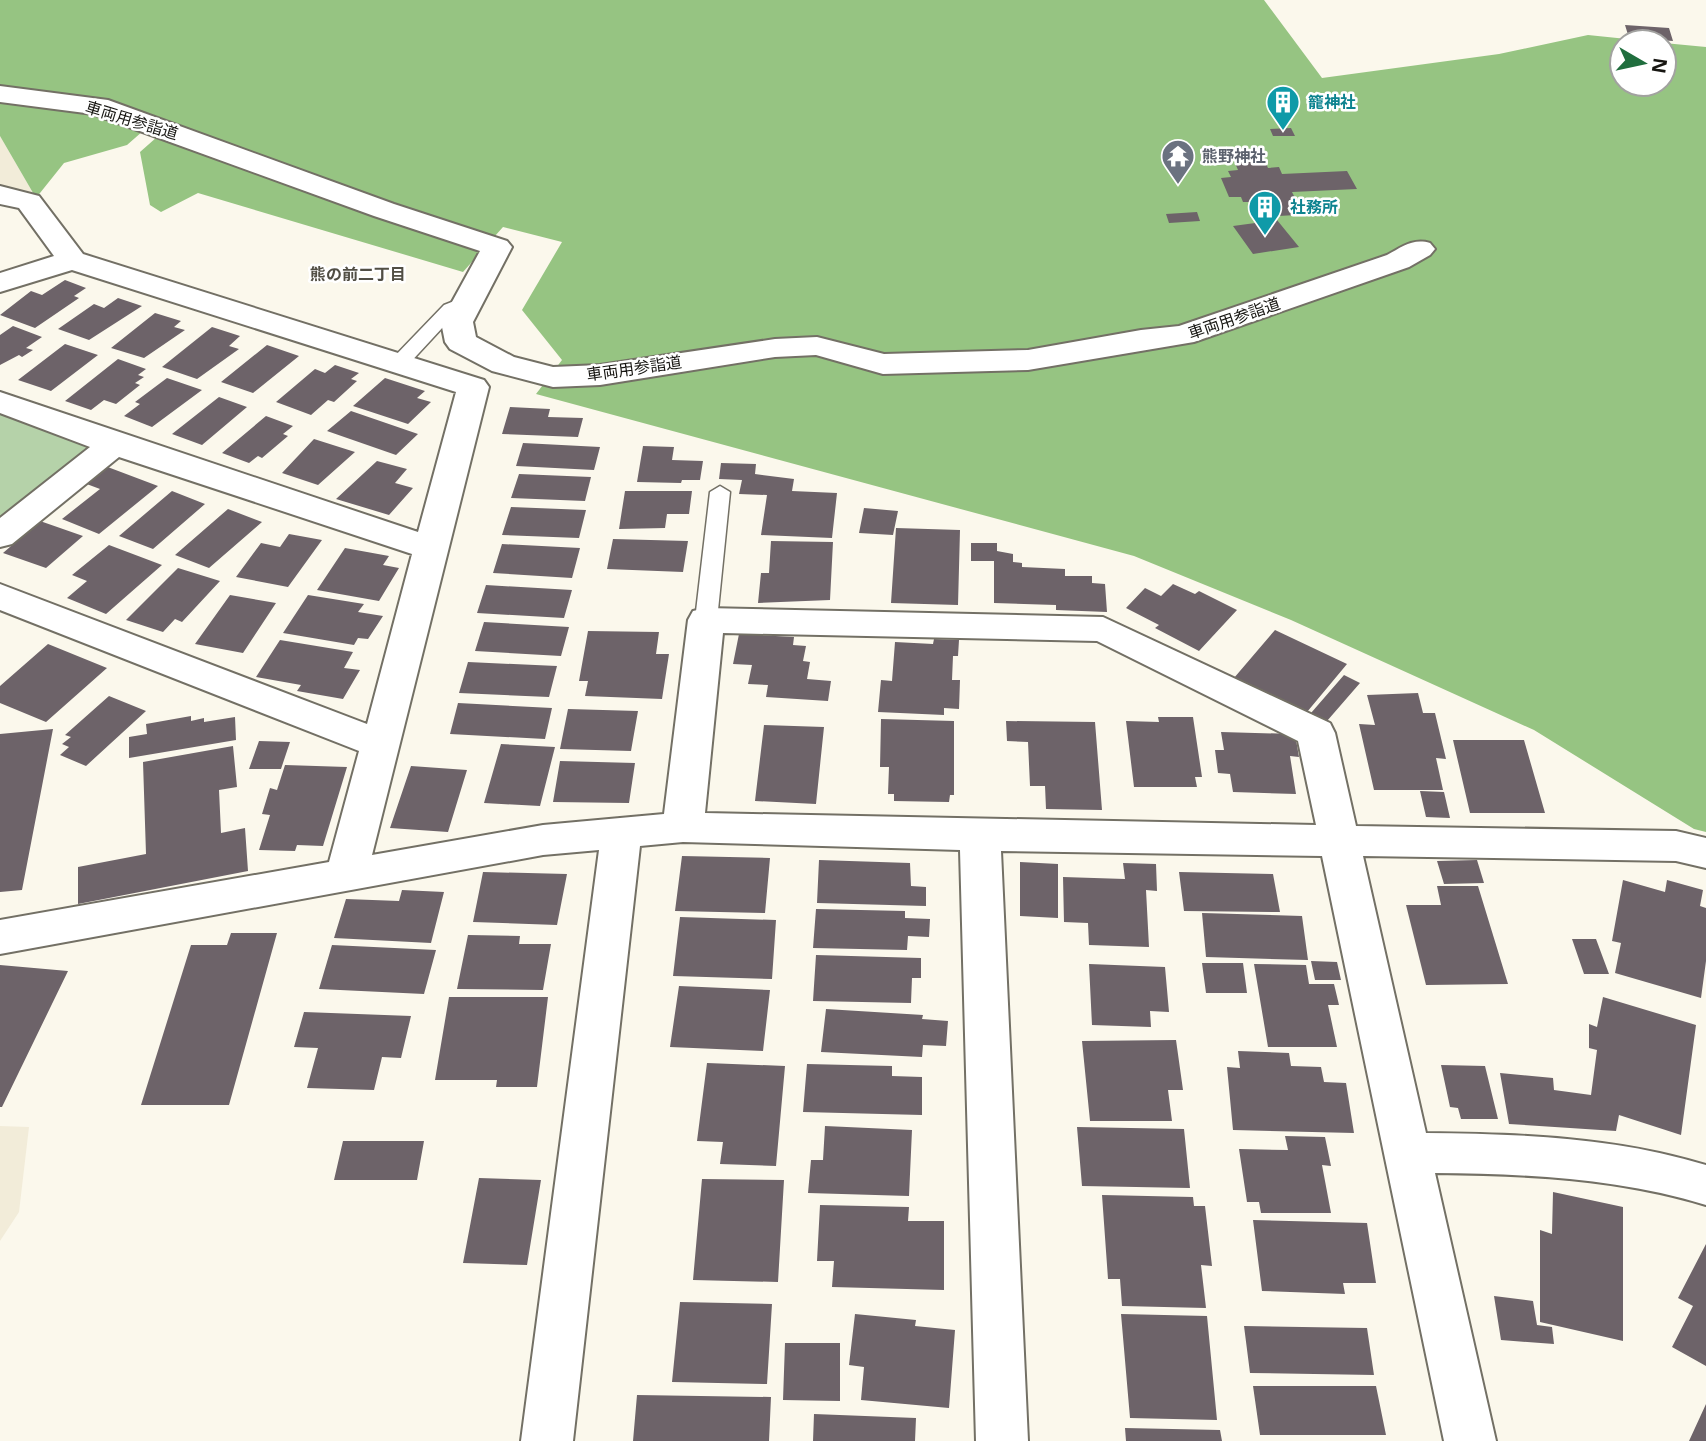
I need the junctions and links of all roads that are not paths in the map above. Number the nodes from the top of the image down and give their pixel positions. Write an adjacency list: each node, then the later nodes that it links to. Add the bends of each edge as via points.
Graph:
1 (0, 94): 6 (street, 車両用参詣道, via 97,106 497,247)
2 (0, 195): 4 (street, via 29,202)
3 (1420, 249): 6 (street, 車両用参詣道, via 1398,261 1183,335 969,364 883,365 817,346 735,352 600,375 553,377 503,364 461,342 457,323)
4 (72, 260): 5 (street); 7 (street)
5 (0, 283)
6 (467, 301): 7 (lane, via 450,309)
7 (399, 363): 12 (street, via 473,387)
8 (0, 402): 9 (street)
9 (114, 444): 11 (street); 12 (street)
10 (720, 492): 14 (lane)
11 (0, 536)
12 (430, 548): 15 (street)
13 (0, 596): 15 (street)
14 (706, 620): 16 (street); 19 (street, via 1103,629 1317,733)
15 (379, 744): 21 (street)
16 (683, 827): 17 (street); 18 (street)
17 (621, 835): 21 (street, via 543,840); 25 (street)
18 (980, 835): 19 (street); 26 (street)
19 (1339, 841): 20 (street, via 1676,846); 23 (street)
20 (1706, 853)
21 (347, 874): 22 (street)
22 (0, 937)
23 (1408, 1153): 24 (street, via 1625,1165); 27 (street)
24 (1706, 1185)
25 (547, 1441)
26 (1002, 1441)
27 (1470, 1441)

